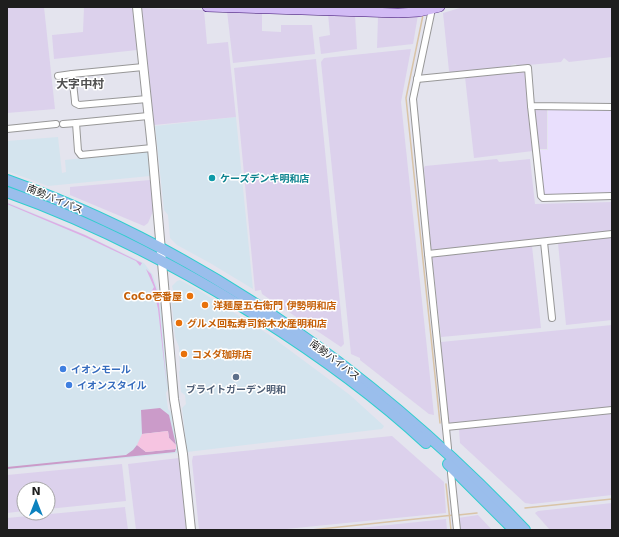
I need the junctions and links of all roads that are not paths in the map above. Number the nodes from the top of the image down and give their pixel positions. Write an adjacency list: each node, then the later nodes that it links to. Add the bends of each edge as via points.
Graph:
1 (137, 7): 7 (street)
2 (207, 7): 3 (main road)
3 (213, 7): 5 (main road)
4 (436, 8): 6 (main road); 10 (street)
5 (304, 9): 6 (main road, via 398,13)
6 (419, 10)
7 (143, 66): 8 (street); 11 (street)
8 (72, 74): 9 (street); 11 (street, via 77,105)
9 (58, 76)
10 (417, 79): 12 (street, via 528,68); 26 (street, via 413,99)
11 (147, 99): 14 (street)
12 (532, 106): 13 (street); 22 (street, via 541,196)
13 (612, 107)
14 (148, 116): 15 (street); 19 (street)
15 (76, 123): 17 (street); 19 (street, via 78,151 81,155)
16 (56, 124): 18 (street)
17 (63, 124)
18 (7, 128)
19 (152, 148): 25 (street)
20 (7, 180): 25 (highway, 南勢バイパス, via 86,213)
21 (7, 192): 27 (highway, 南勢バイパス, via 94,227)
22 (612, 196)
23 (612, 234): 24 (street)
24 (544, 242): 26 (street); 28 (street)
25 (161, 249): 27 (street); 36 (highway, 南勢バイパス, via 263,308 360,379 477,481)
26 (428, 254): 30 (street)
27 (162, 261): 33 (street, via 174,399); 35 (highway, 南勢バイパス, via 294,339 360,388 419,437)
28 (552, 318)
29 (612, 410): 30 (street)
30 (446, 427): 31 (street)
31 (448, 448)
32 (451, 473): 34 (street)
33 (191, 530)
34 (457, 530)
35 (514, 530)
36 (525, 530)

